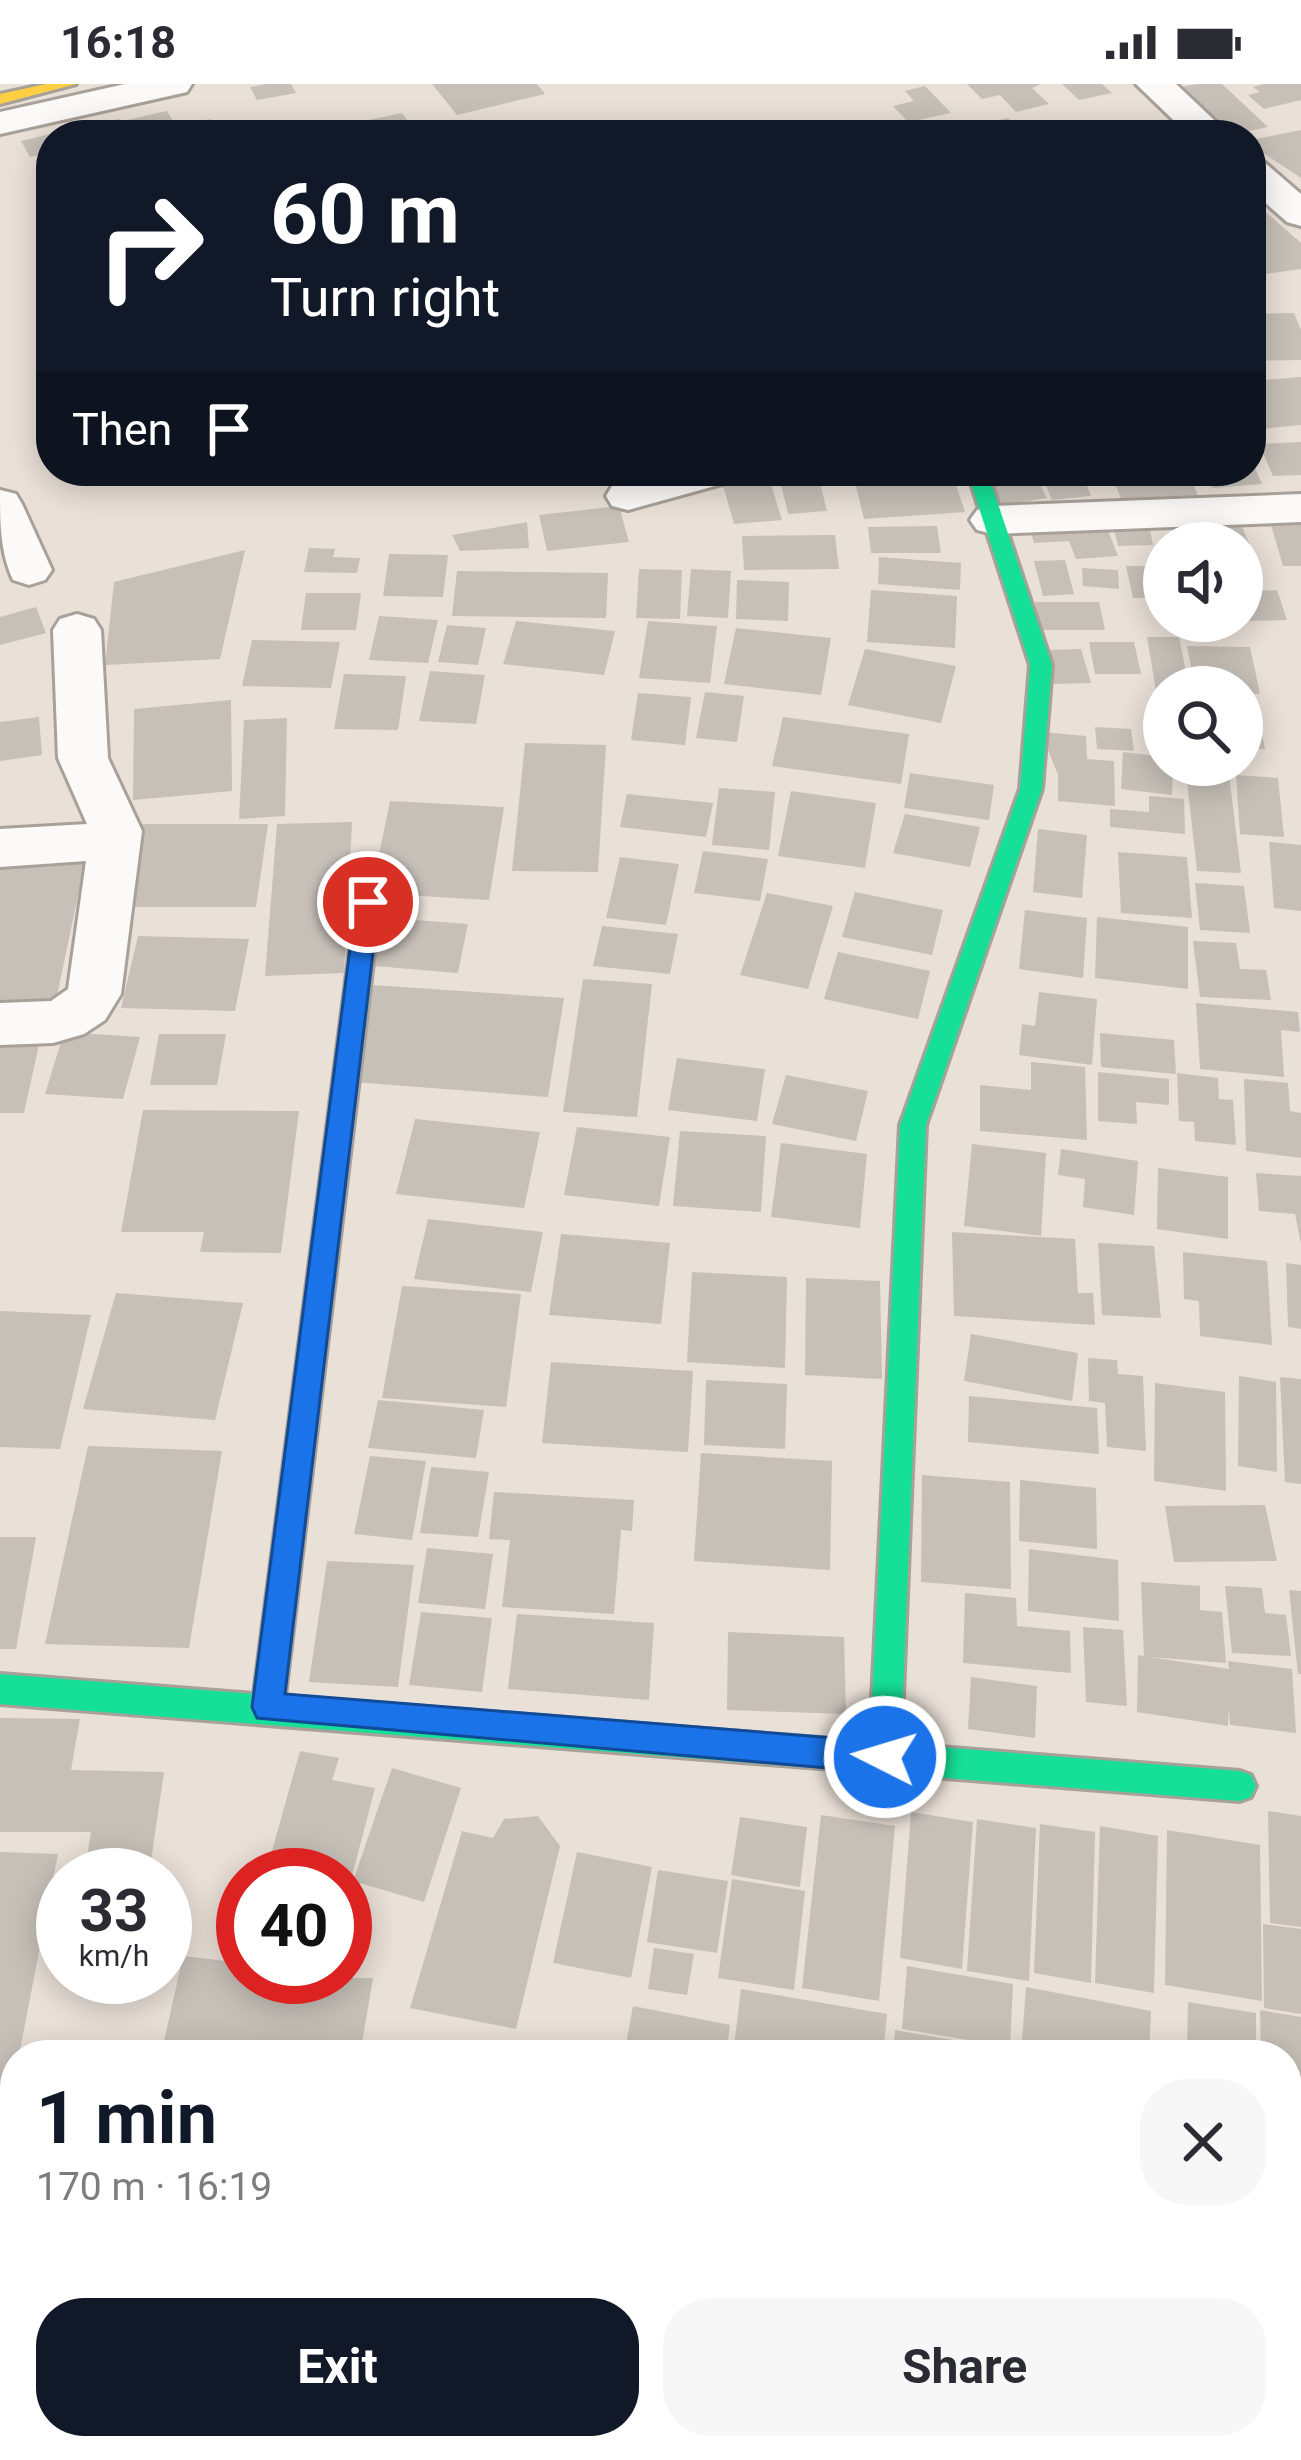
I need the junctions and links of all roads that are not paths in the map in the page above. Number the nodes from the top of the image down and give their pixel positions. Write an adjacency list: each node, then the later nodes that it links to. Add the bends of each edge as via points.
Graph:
1 (68, 84): 4 (main road)
2 (174, 84): 6 (street)
3 (1154, 84): 5 (street)
4 (0, 99)
5 (1194, 120)
6 (0, 123)
7 (664, 486): 9 (street)
8 (982, 486): 12 (main road)
9 (628, 496)
10 (0, 504): 13 (street)
11 (1301, 508): 12 (street)
12 (993, 520): 21 (main road, via 1040,665 1031,789 913,1125)
13 (28, 570)
14 (76, 630): 15 (street, via 83,758)
15 (116, 841): 16 (street); 18 (street, via 94,994 84,1011 62,1022)
16 (0, 848)
17 (368, 902): 20 (main road)
18 (0, 1024)
19 (0, 1689): 20 (main road)
20 (268, 1707): 21 (main road)
21 (885, 1757): 22 (main road)
22 (1240, 1786)

